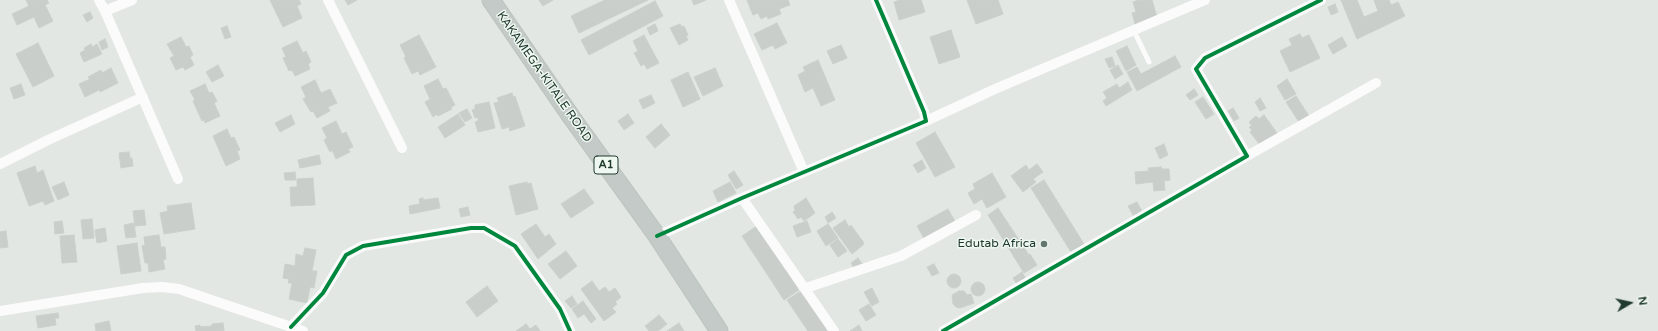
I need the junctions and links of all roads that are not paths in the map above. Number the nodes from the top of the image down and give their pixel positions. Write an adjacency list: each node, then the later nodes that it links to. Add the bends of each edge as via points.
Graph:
1 (99, 0): 9 (street)
2 (132, 0): 9 (street)
3 (328, 0): 15 (street)
4 (491, 0): 22 (highway, KAKAMEGA-KITALE ROAD / A1)
5 (729, 0): 18 (street)
6 (876, 0): 14 (street)
7 (1205, 0): 10 (street)
8 (1321, 0): 16 (street, via 1205,58 1196,69)
9 (105, 11): 13 (street)
10 (1134, 31): 11 (lane); 14 (street)
11 (1149, 62)
12 (1376, 83): 16 (street)
13 (143, 97): 17 (street); 19 (street)
14 (926, 121): 18 (street)
15 (402, 148)
16 (1247, 156): 30 (street)
17 (0, 164)
18 (804, 172): 20 (street)
19 (178, 179)
20 (742, 198): 22 (street); 23 (street)
21 (976, 215): 23 (street, via 901,256)
22 (656, 236): 28 (highway, KAKAMEGA-KITALE ROAD / A1)
23 (806, 288): 29 (street)
24 (0, 311): 25 (street, via 162,287 180,289)
25 (291, 327): 26 (street); 27 (street, via 323,293 346,255 363,246 484,228 515,246 560,309)
26 (303, 331)
27 (570, 331)
28 (719, 331)
29 (834, 331)
30 (942, 331)

